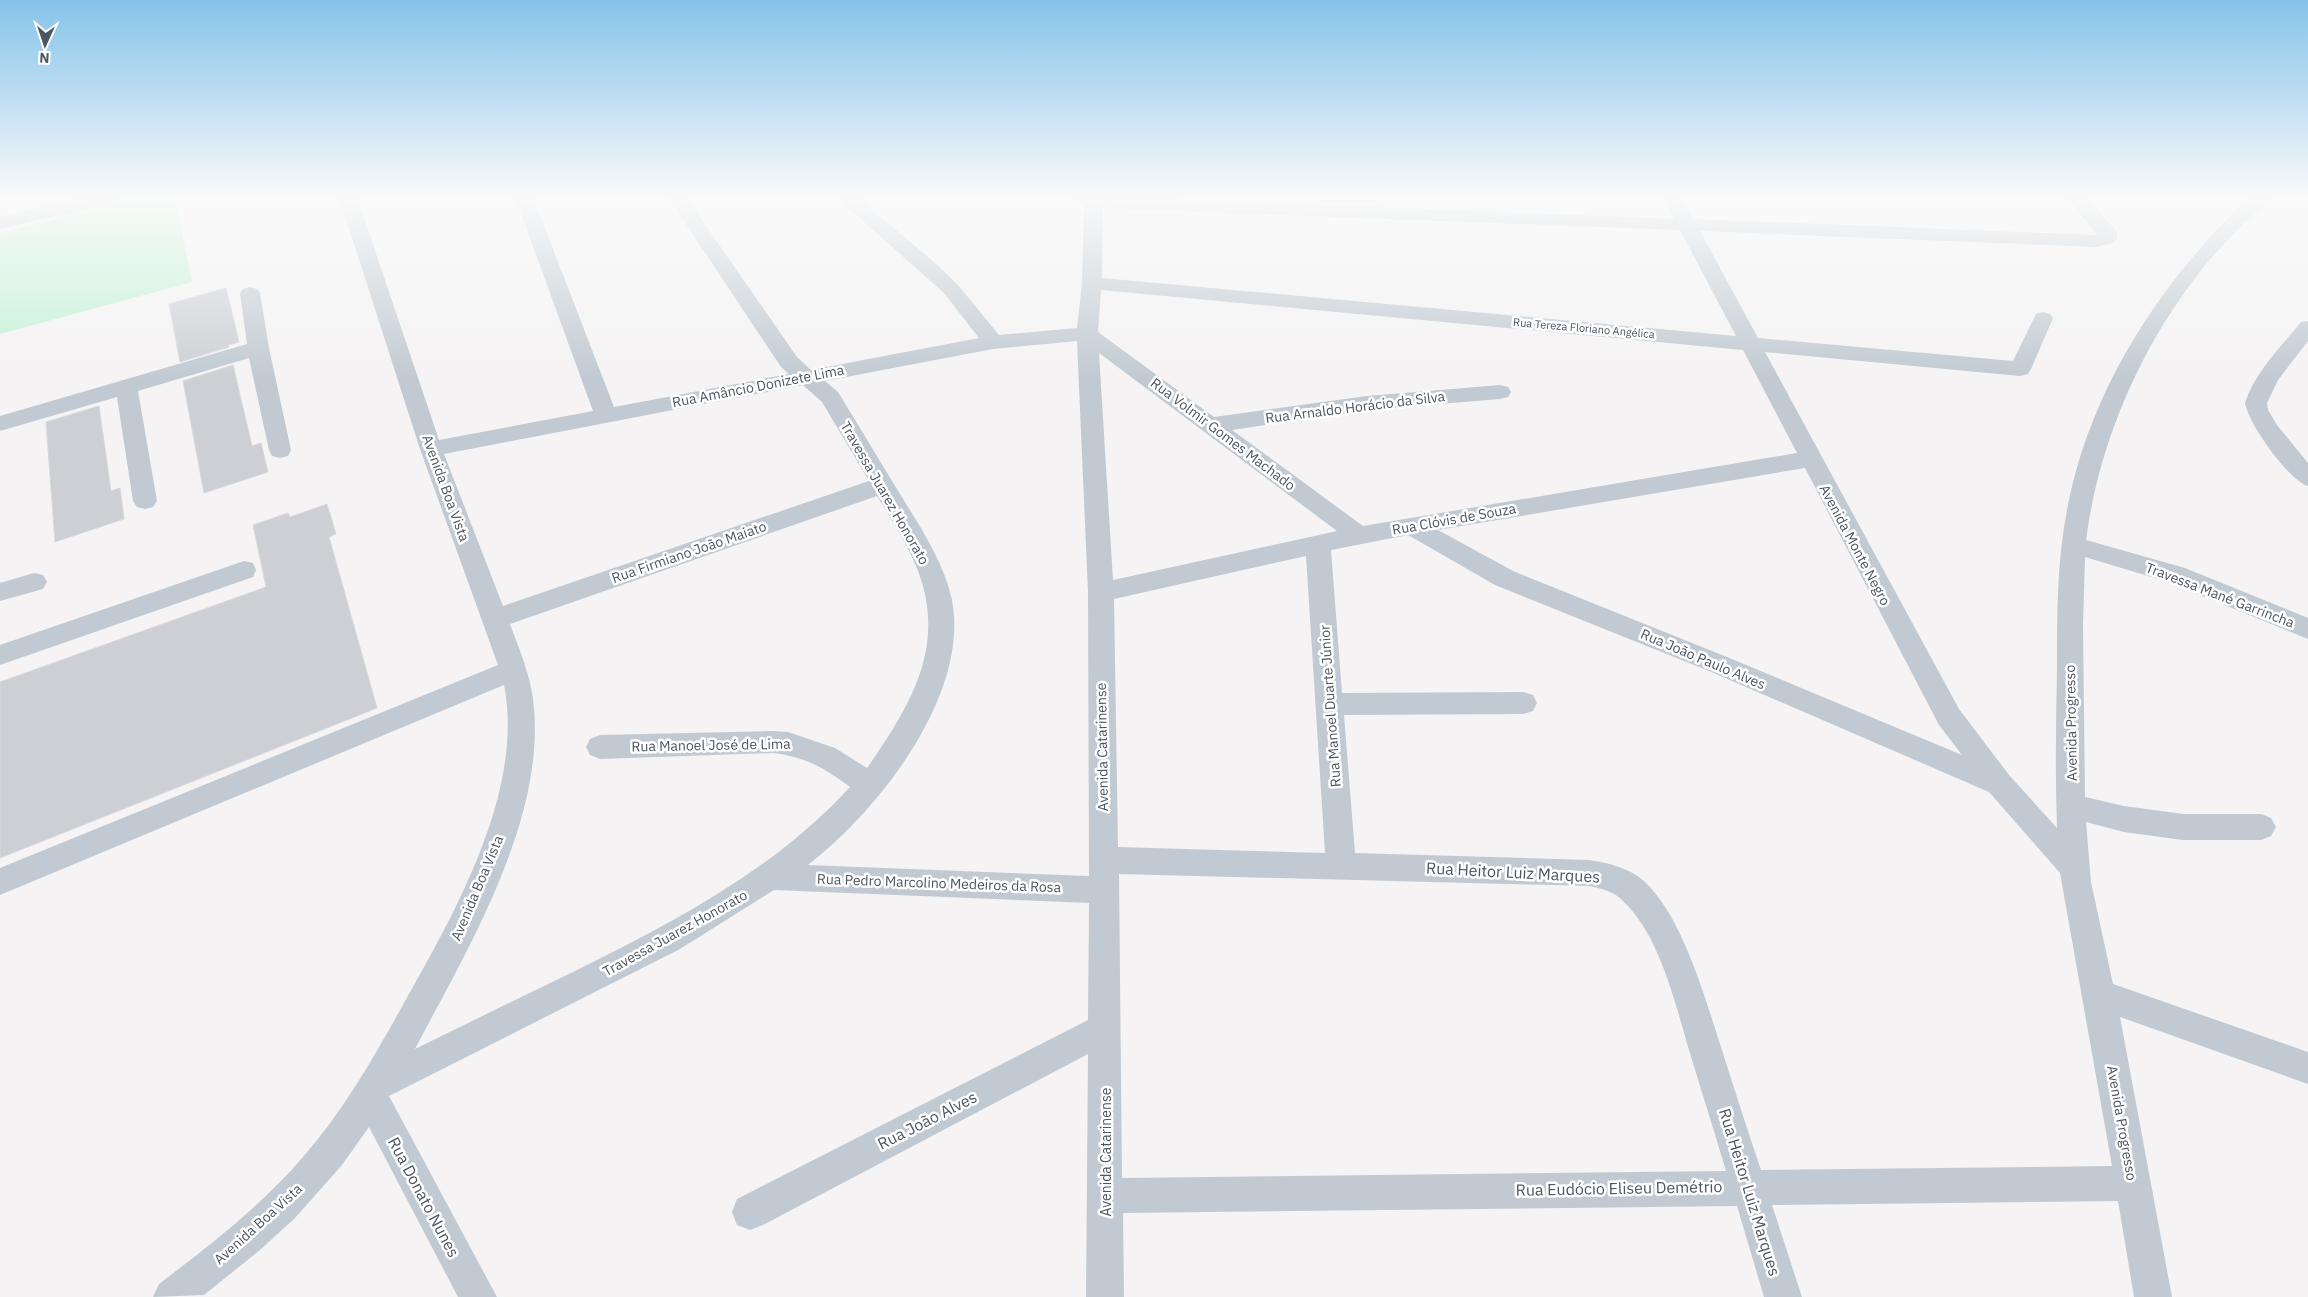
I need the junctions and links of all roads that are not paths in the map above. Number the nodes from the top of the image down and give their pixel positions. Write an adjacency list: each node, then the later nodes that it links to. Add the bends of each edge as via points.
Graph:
1 (368, 258): 22 (street, Avenida Boa Vista)
2 (547, 258): 19 (street)
3 (718, 258): 16 (street, Travessa Juarez Honorato, via 789,362)
4 (917, 258): 13 (street, via 950,289)
5 (1091, 258): 8 (street, Avenida Catarinense)
6 (1704, 258): 14 (street, Avenida Monte Negro)
7 (2202, 258): 30 (street, Avenida Progresso, via 2159,316 2112,407 2081,499)
8 (1092, 283): 12 (street, Avenida Catarinense); 14 (street, Rua Tereza Floriano Angélica)
9 (250, 293): 15 (street)
10 (2043, 318): 14 (street, Rua Tereza Floriano Angélica, via 2020,369)
11 (2308, 327): 25 (street, via 2270,378 2256,403 2269,429)
12 (1087, 334): 13 (street, Rua Amâncio Donizete Lima); 21 (street, Rua Volmir Gomes Machado); 35 (street, Avenida Catarinense)
13 (993, 342): 16 (street, Rua Amâncio Donizete Lima)
14 (1748, 342): 24 (street, Avenida Monte Negro)
15 (258, 348): 17 (street); 23 (street)
16 (808, 377): 19 (street, Rua Amâncio Donizete Lima); 26 (street, Travessa Juarez Honorato, via 830,397)
17 (126, 387): 20 (street); 27 (street)
18 (1500, 392): 21 (street, Rua Arnaldo Horácio da Silva, via 1367,403)
19 (606, 415): 22 (street, Rua Amâncio Donizete Lima)
20 (0, 424)
21 (1211, 425): 29 (street, Rua Volmir Gomes Machado)
22 (431, 449): 36 (street, Avenida Boa Vista)
23 (280, 450)
24 (1810, 459): 28 (street, Rua Clóvis de Souza); 43 (street, Avenida Monte Negro, via 1935,695 1968,746)
25 (2308, 478)
26 (883, 484): 36 (street, Rua Firmiano João Maiato); 44 (street, Travessa Juarez Honorato, via 921,549 939,602 940,623 938,654 918,714)
27 (145, 502)
28 (1411, 526): 29 (street, Rua Clóvis de Souza); 43 (street, Rua João Paulo Alves, via 1504,578)
29 (1359, 535): 31 (street, Rua Clóvis de Souza)
30 (2074, 545): 37 (street, Travessa Mané Garrincha, via 2176,575); 45 (street, Avenida Progresso, via 2069,712)
31 (1318, 546): 35 (street, Rua Clóvis de Souza); 41 (street, Rua Manoel Duarte Júnior)
32 (244, 570): 38 (street)
33 (34, 582): 34 (street)
34 (0, 592)
35 (1100, 592): 47 (street, Avenida Catarinense)
36 (495, 618): 39 (street, Avenida Boa Vista)
37 (2308, 629)
38 (0, 655)
39 (513, 670): 51 (street); 56 (street, Avenida Boa Vista, via 521,717 519,751 500,834 470,910)
40 (1523, 703): 41 (street)
41 (1330, 704): 48 (street, Rua Manoel Duarte Júnior)
42 (600, 747): 44 (street, Rua Manoel José de Lima, via 764,742 797,744 818,752)
43 (1999, 783): 49 (street, Avenida Monte Negro)
44 (870, 786): 50 (street, Travessa Juarez Honorato, via 815,842)
45 (2072, 806): 46 (street, via 2124,819 2183,827); 49 (street, Avenida Progresso)
46 (2261, 828)
47 (1104, 860): 48 (street, Rua Heitor Luiz Marques); 52 (street, Avenida Catarinense)
48 (1341, 866): 58 (street, Rua Heitor Luiz Marques, via 1589,873 1611,877 1627,886 1645,906 1683,978)
49 (2074, 868): 53 (street, Avenida Progresso)
50 (773, 877): 52 (street, Rua Pedro Marcolino Medeiros da Rosa); 56 (street, Travessa Juarez Honorato, via 651,950)
51 (0, 882)
52 (1104, 890): 54 (street, Avenida Catarinense)
53 (2100, 995): 55 (street); 57 (street, Avenida Progresso)
54 (1105, 1028): 59 (street, Avenida Catarinense); 60 (street, Rua João Alves)
55 (2308, 1068)
56 (374, 1090): 61 (street, Avenida Boa Vista, via 345,1134 286,1202 243,1242); 62 (street, Rua Donato Nunes)
57 (2133, 1182): 58 (street, Rua Eudócio Eliseu Demétrio); 65 (street, Avenida Progresso)
58 (1748, 1186): 59 (street, Rua Eudócio Eliseu Demétrio); 64 (street, Rua Heitor Luiz Marques)
59 (1106, 1196): 63 (street, Avenida Catarinense)
60 (750, 1212)
61 (172, 1297)
62 (478, 1297)
63 (1105, 1297)
64 (1783, 1297)
65 (2153, 1297)

